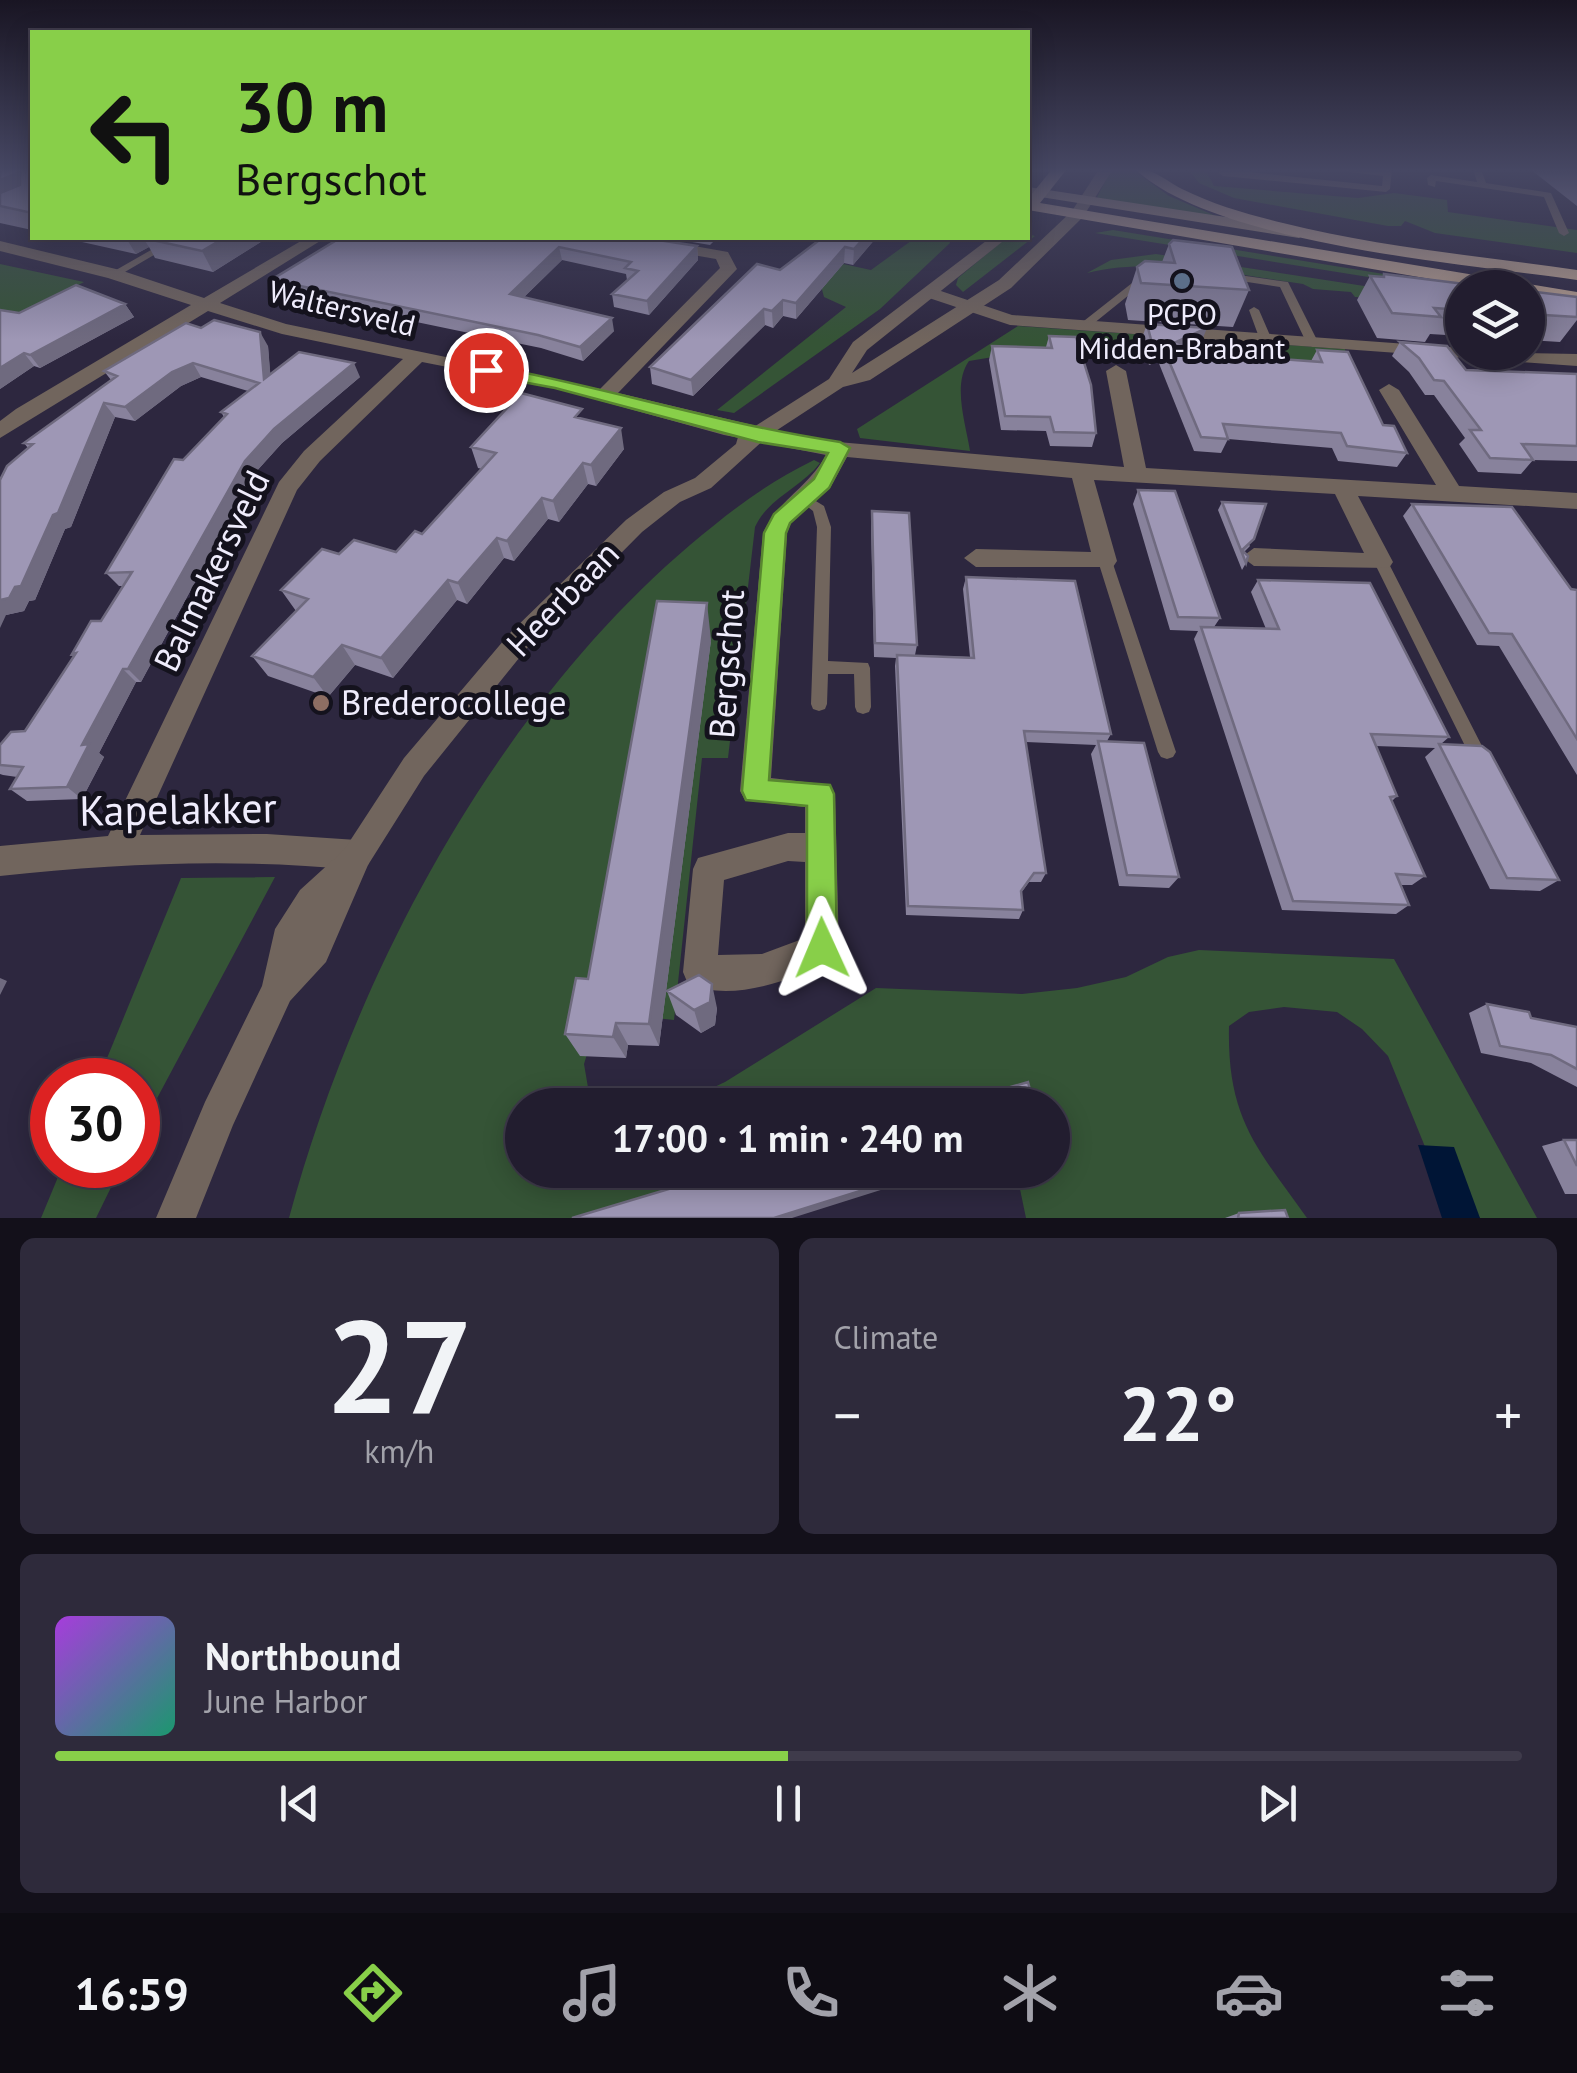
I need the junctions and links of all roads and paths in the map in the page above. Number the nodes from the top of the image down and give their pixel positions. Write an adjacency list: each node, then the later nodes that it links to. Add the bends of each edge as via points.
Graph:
1 (1067, 226): 22 (street, Heerbaan)
2 (1179, 226): 16 (main road)
3 (1239, 226): 7 (main road)
4 (1283, 226): 7 (main road)
5 (1561, 226): 6 (lane)
6 (1564, 234)
7 (1319, 235): 17 (main road)
8 (174, 240): 14 (lane)
9 (314, 240): 21 (street)
10 (636, 240): 32 (street, via 722,255 729,269)
11 (997, 240): 19 (street, Heerbaan)
12 (0, 246): 14 (street, Waltersveld)
13 (1156, 270): 24 (lane)
14 (114, 274): 21 (street, Waltersveld)
15 (1212, 275): 26 (lane, via 1284,284)
16 (1445, 275)
17 (1577, 275)
18 (1545, 292): 20 (main road)
19 (932, 294): 22 (street); 30 (street, Heerbaan, via 860,346)
20 (1577, 298)
21 (205, 303): 27 (street, Waltersveld); 33 (street)
22 (972, 308): 24 (street, via 1010,320); 30 (street, Heerbaan, via 863,376)
23 (1254, 310): 25 (lane)
24 (1084, 326): 25 (street)
25 (1266, 340): 26 (street)
26 (1313, 344): 28 (street)
27 (416, 358): 32 (street, Waltersveld); 51 (street, Balmakersveld, via 287,488)
28 (1577, 360)
29 (1116, 371): 37 (street)
30 (836, 383): 34 (street, Heerbaan)
31 (1389, 390): 39 (street)
32 (604, 397): 34 (street, Waltersveld)
33 (0, 431)
34 (758, 436): 35 (street); 53 (street, Heerbaan, via 703,483 672,497 571,585 414,766)
35 (840, 448): 36 (street); 40 (street, Bergschot)
36 (1080, 472): 37 (street); 44 (street)
37 (1136, 475): 38 (street)
38 (1342, 487): 39 (street); 45 (street)
39 (1452, 494): 41 (street)
40 (806, 500): 46 (lane, via 824,527); 52 (street, Bergschot, via 781,519 775,533 755,791 820,794)
41 (1577, 501)
42 (1254, 557): 45 (street)
43 (976, 558): 44 (street)
44 (1105, 561): 49 (lane)
45 (1380, 562): 50 (lane)
46 (820, 667): 47 (lane); 48 (lane, via 862,668)
47 (819, 704)
48 (862, 707)
49 (1167, 752)
50 (1478, 755)
51 (118, 848): 53 (street, Kapelakker, via 225,845); 54 (street, Kapelakker)
52 (821, 848): 52 (street, Bergschot, via 788,847 709,869 700,972 762,972 822,948)
53 (357, 855): 55 (street, Heerbaan, via 314,950 278,989)
54 (0, 861)
55 (176, 1218)

